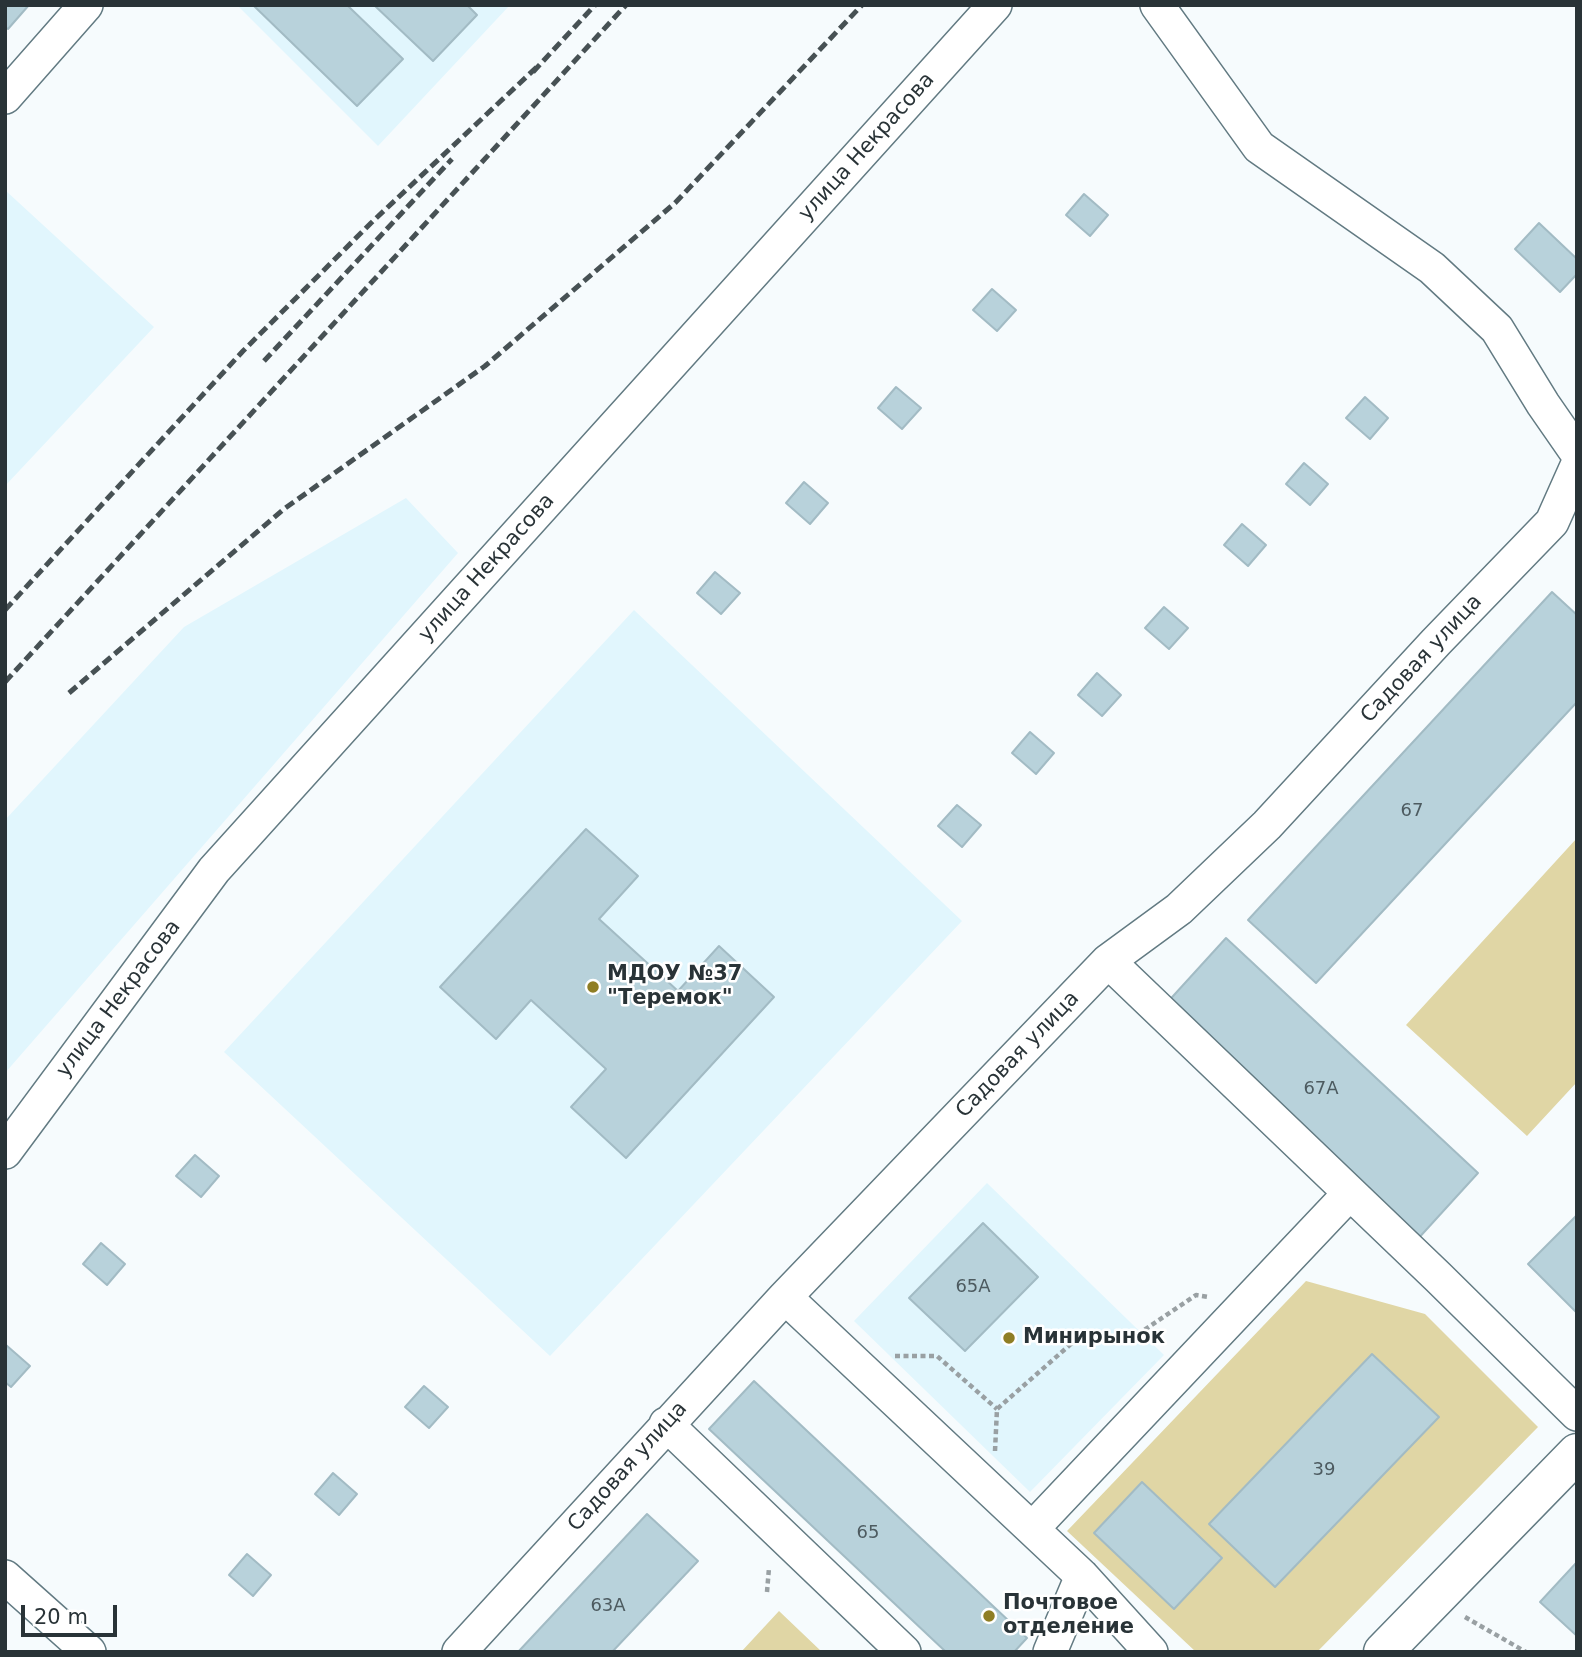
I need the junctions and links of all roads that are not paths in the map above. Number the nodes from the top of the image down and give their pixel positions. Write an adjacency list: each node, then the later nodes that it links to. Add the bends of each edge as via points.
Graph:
1 (86, 5): 4 (street)
2 (995, 5): 8 (street, улица Некрасова, via 214,870)
3 (1157, 5): 5 (street, via 1259,147 1432,268 1497,329)
4 (5, 97)
5 (1577, 453)
6 (1577, 466): 7 (street, Садовая улица, via 1552,522 1267,825 1179,909)
7 (1108, 961): 9 (street); 10 (street, Садовая улица)
8 (5, 1152)
9 (1350, 1193): 11 (street); 14 (street)
10 (785, 1297): 12 (street, Садовая улица); 14 (street)
11 (1577, 1414)
12 (666, 1424): 18 (street, Садовая улица); 19 (street)
13 (1577, 1453): 22 (main road)
14 (1032, 1529): 15 (street)
15 (1082, 1576): 20 (street); 21 (street)
16 (5, 1577): 17 (street)
17 (89, 1652)
18 (459, 1652)
19 (904, 1652)
20 (1050, 1652)
21 (1151, 1652)
22 (1383, 1652)

